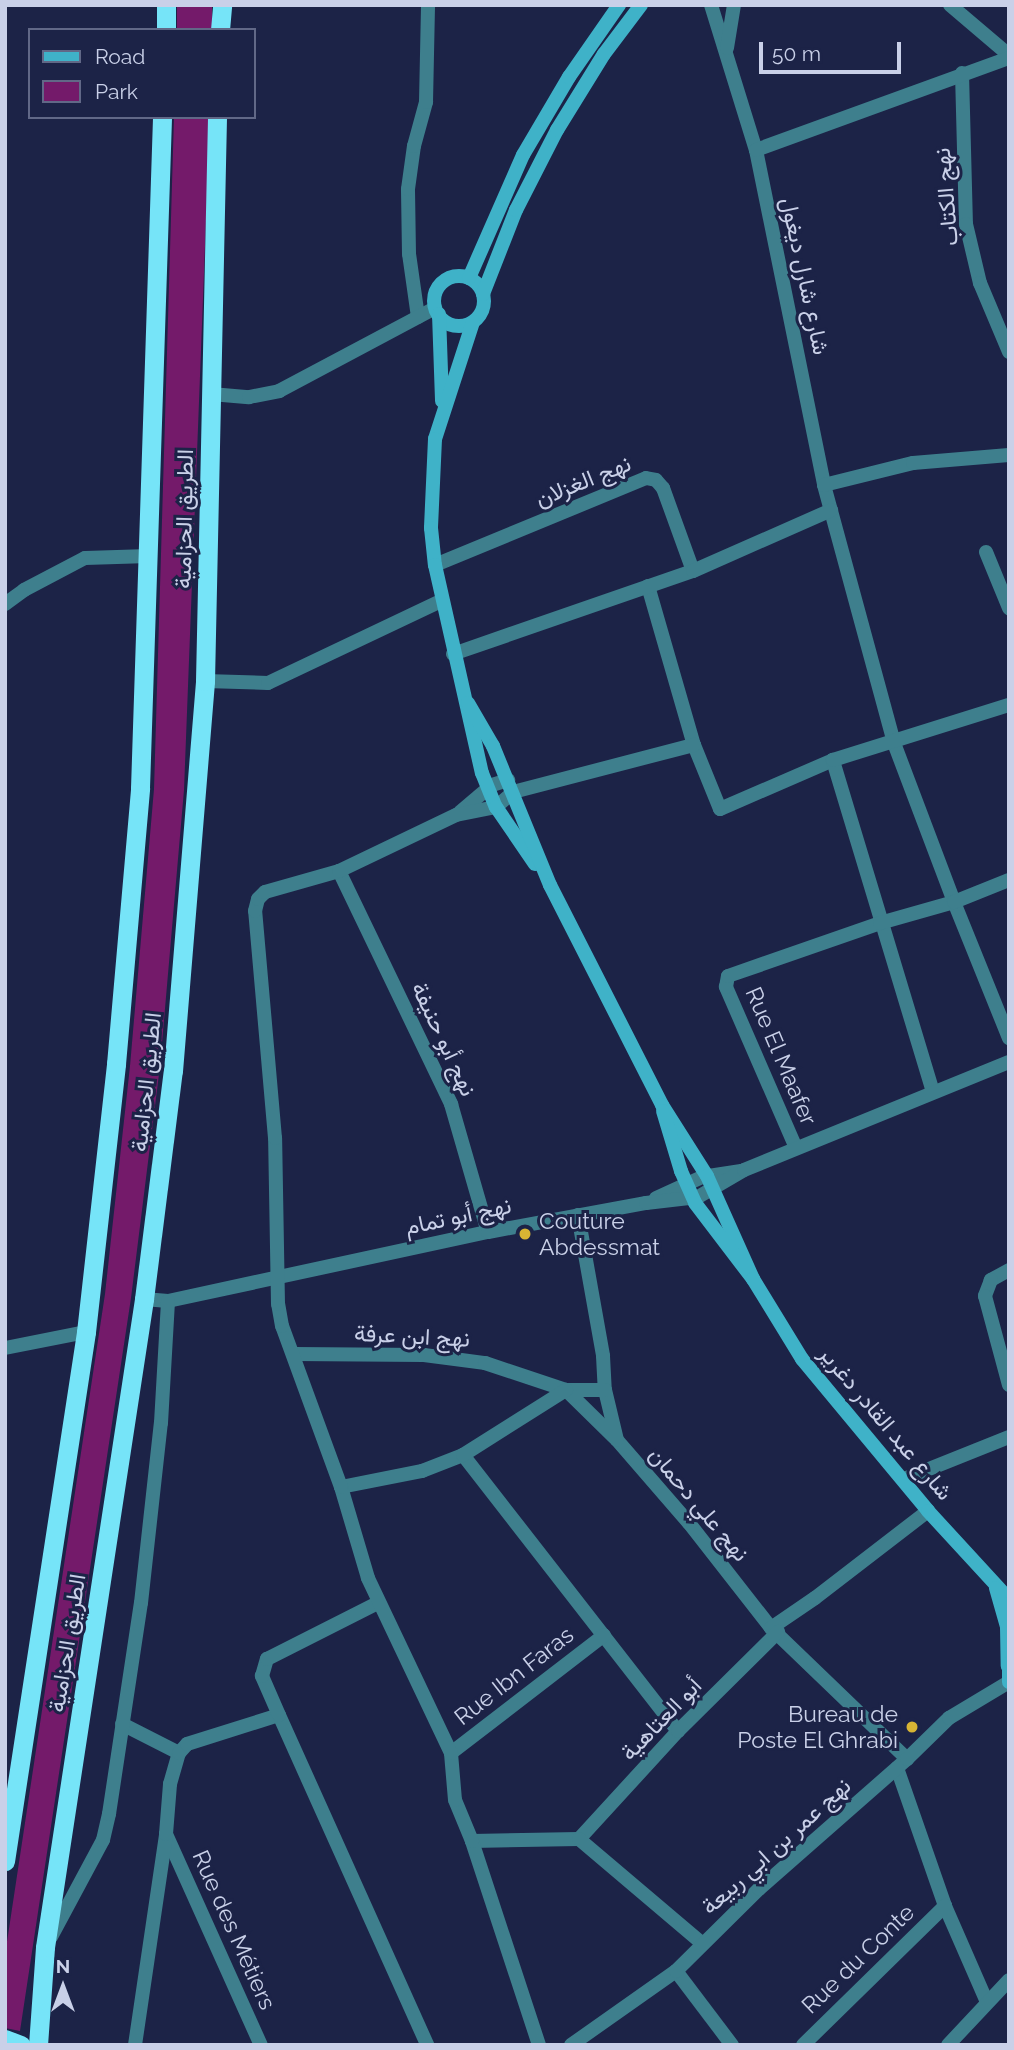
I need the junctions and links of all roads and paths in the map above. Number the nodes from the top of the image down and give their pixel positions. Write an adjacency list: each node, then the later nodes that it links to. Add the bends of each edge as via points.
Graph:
1 (166, 5): 9 (highway)
2 (222, 5): 10 (highway)
3 (428, 5): 20 (street, via 426,103 408,189 409,254)
4 (619, 5): 17 (main road, via 540,125 503,195)
5 (641, 5): 18 (main road, شارع عبد القادر دغرير, via 556,130 516,210)
6 (711, 5): 11 (street, شارع شارل ديغول)
7 (734, 5): 11 (street, شارع شارل ديغول)
8 (950, 5): 12 (street)
9 (166, 28)
10 (220, 28)
11 (726, 53): 16 (street, شارع شارل ديغول)
12 (1009, 57): 13 (street)
13 (962, 73): 16 (street); 22 (street, نهج الكتاب, via 966,224 980,283)
14 (162, 119): 29 (highway, الطريق الحزامية)
15 (216, 119): 23 (highway, الطريق الحزامية)
16 (756, 150): 26 (street, شارع شارل ديغول)
17 (469, 278): 18 (main road); 19 (main road, شارع عبد القادر دغرير, via 453,277 440,286 434,300)
18 (483, 294): 21 (main road, شارع عبد القادر دغرير, via 483,310)
19 (437, 311): 20 (street); 21 (main road, via 451,324); 24 (main road, شارع عبد القادر دغرير)
20 (418, 317): 23 (street, via 279,391 249,397)
21 (473, 322): 24 (main road, شارع عبد القادر دغرير)
22 (1009, 352)
23 (211, 394): 37 (highway, الطريق الحزامية)
24 (443, 410): 30 (main road, شارع عبد القادر دغرير, via 435,439 432,482)
25 (1009, 455): 26 (street, via 913,463)
26 (824, 485): 27 (street, شارع شارل ديغول)
27 (831, 510): 31 (street); 40 (street, شارع شارل ديغول)
28 (986, 552): 35 (street)
29 (149, 556): 34 (street, via 85,558); 70 (highway, الطريق الحزامية, via 139,802)
30 (435, 565): 31 (street, نهج الغزلان, via 646,478 663,488); 33 (main road, شارع عبد القادر دغرير)
31 (693, 571): 32 (street)
32 (648, 586): 36 (street); 41 (street)
33 (441, 601): 36 (main road, شارع عبد القادر دغرير); 37 (street, via 268,683)
34 (5, 604)
35 (1009, 608)
36 (453, 654): 38 (main road, شارع عبد القادر دغرير)
37 (205, 681): 68 (highway, الطريق الحزامية, via 173,1071)
38 (468, 703): 43 (main road, شارع عبد القادر دغرير); 44 (main road, شارع عبد القادر دغرير)
39 (1008, 708): 40 (street)
40 (894, 743): 42 (street); 50 (street, شارع شارل ديغول)
41 (694, 744): 42 (street, via 720,809); 43 (street)
42 (833, 760): 51 (street)
43 (510, 786): 44 (street); 45 (street); 49 (main road, شارع عبد القادر دغرير)
44 (488, 789): 45 (main road, شارع عبد القادر دغرير); 46 (street)
45 (496, 807): 46 (street); 49 (main road, شارع عبد القادر دغرير)
46 (456, 815): 47 (street)
47 (339, 871): 64 (street, نهج أبو حنيفة, via 451,1104); 66 (street, via 265,892 255,911 275,1138)
48 (1009, 880): 50 (street)
49 (550, 885): 55 (main road, شارع عبد القادر دغرير)
50 (954, 902): 51 (street); 52 (street, شارع شارل ديغول)
51 (880, 923): 54 (street); 56 (street, Rue El Maafer, via 733,972 726,981)
52 (1009, 1038)
53 (1009, 1062): 54 (street, نهج أبو تمام)
54 (933, 1091): 56 (street, نهج أبو تمام)
55 (662, 1105): 58 (main road, شارع عبد القادر دغرير); 59 (main road, شارع عبد القادر دغرير)
56 (796, 1148): 57 (street, نهج أبو تمام)
57 (744, 1170): 58 (street, نهج أبو تمام); 60 (street, نهج أبو تمام)
58 (707, 1176): 59 (street, نهج أبو تمام); 60 (main road, شارع عبد القادر دغرير)
59 (686, 1184): 61 (main road, شارع عبد القادر دغرير); 62 (street, نهج أبو تمام)
60 (714, 1190): 61 (street, نهج أبو تمام); 67 (main road, شارع عبد القادر دغرير)
61 (693, 1198): 62 (street, نهج أبو تمام); 67 (main road, شارع عبد القادر دغرير)
62 (646, 1203): 63 (street, نهج أبو تمام)
63 (578, 1215): 64 (street, نهج أبو تمام); 75 (street, نهج علي دحمان)
64 (488, 1233): 66 (street, نهج أبو تمام)
65 (1009, 1270): 73 (street, via 991,1280 985,1296)
66 (279, 1278): 69 (street, نهج أبو تمام); 72 (street, via 278,1304)
67 (753, 1279): 79 (main road, شارع عبد القادر دغرير, via 802,1359)
68 (144, 1299): 69 (street, نهج أبو تمام); 101 (highway, الطريق الحزامية)
69 (168, 1301): 90 (street, via 161,1423)
70 (86, 1332): 71 (street); 98 (highway, الطريق الحزامية)
71 (6, 1351)
72 (294, 1354): 74 (street, نهج ابن عرفة, via 424,1355 485,1363); 80 (street)
73 (1009, 1385)
74 (566, 1390): 75 (street); 77 (street); 78 (street)
75 (605, 1390): 77 (street, نهج علي دحمان)
76 (1009, 1437): 79 (street)
77 (617, 1440): 85 (street, نهج علي دحمان)
78 (463, 1455): 80 (street, via 422,1471); 86 (street)
79 (904, 1479): 81 (main road, شارع عبد القادر دغرير)
80 (341, 1487): 84 (street)
81 (928, 1511): 82 (main road, شارع عبد القادر دغرير); 85 (street, أبو العتاهية)
82 (996, 1587): 83 (main road, شارع عبد القادر دغرير); 87 (main road, شارع عبد القادر دغرير, via 1007,1627)
83 (1009, 1599)
84 (378, 1603): 89 (street, via 267,1659 262,1676); 93 (street)
85 (775, 1630): 91 (street, أبو العتاهية); 94 (street, نهج علي دحمان)
86 (604, 1635): 91 (street); 93 (street, Rue Ibn Faras)
87 (1008, 1665): 88 (main road, شارع عبد القادر دغرير)
88 (1009, 1682): 94 (street, نهج عمر بن ابي ربيعة, via 949,1717)
89 (279, 1715): 92 (street, via 187,1744); 110 (street)
90 (122, 1724): 92 (street); 101 (street, via 103,1840)
91 (678, 1731): 96 (street, أبو العتاهية)
92 (179, 1753): 95 (street, via 170,1784)
93 (451, 1753): 97 (street, via 455,1800)
94 (902, 1764): 99 (street, نهج علي دحمان); 100 (street, نهج عمر بن ابي ربيعة)
95 (166, 1834): 108 (street); 109 (street, Rue des Métiers)
96 (579, 1839): 97 (street); 100 (street)
97 (472, 1841): 111 (street)
98 (5, 1861)
99 (945, 1906): 104 (street, نهج علي دحمان); 114 (street, Rue du Conte)
100 (703, 1944): 102 (street, نهج عمر بن ابي ربيعة)
101 (45, 1948): 107 (highway, الطريق الحزامية)
102 (676, 1971): 112 (street, نهج عمر بن ابي ربيعة); 113 (street)
103 (1009, 1980): 104 (street)
104 (987, 2002): 115 (street)
105 (5, 2039): 106 (highway)
106 (21, 2045)
107 (38, 2045)
108 (135, 2045)
109 (261, 2045)
110 (427, 2045)
111 (539, 2045)
112 (571, 2045)
113 (732, 2045)
114 (803, 2045)
115 (948, 2045)

